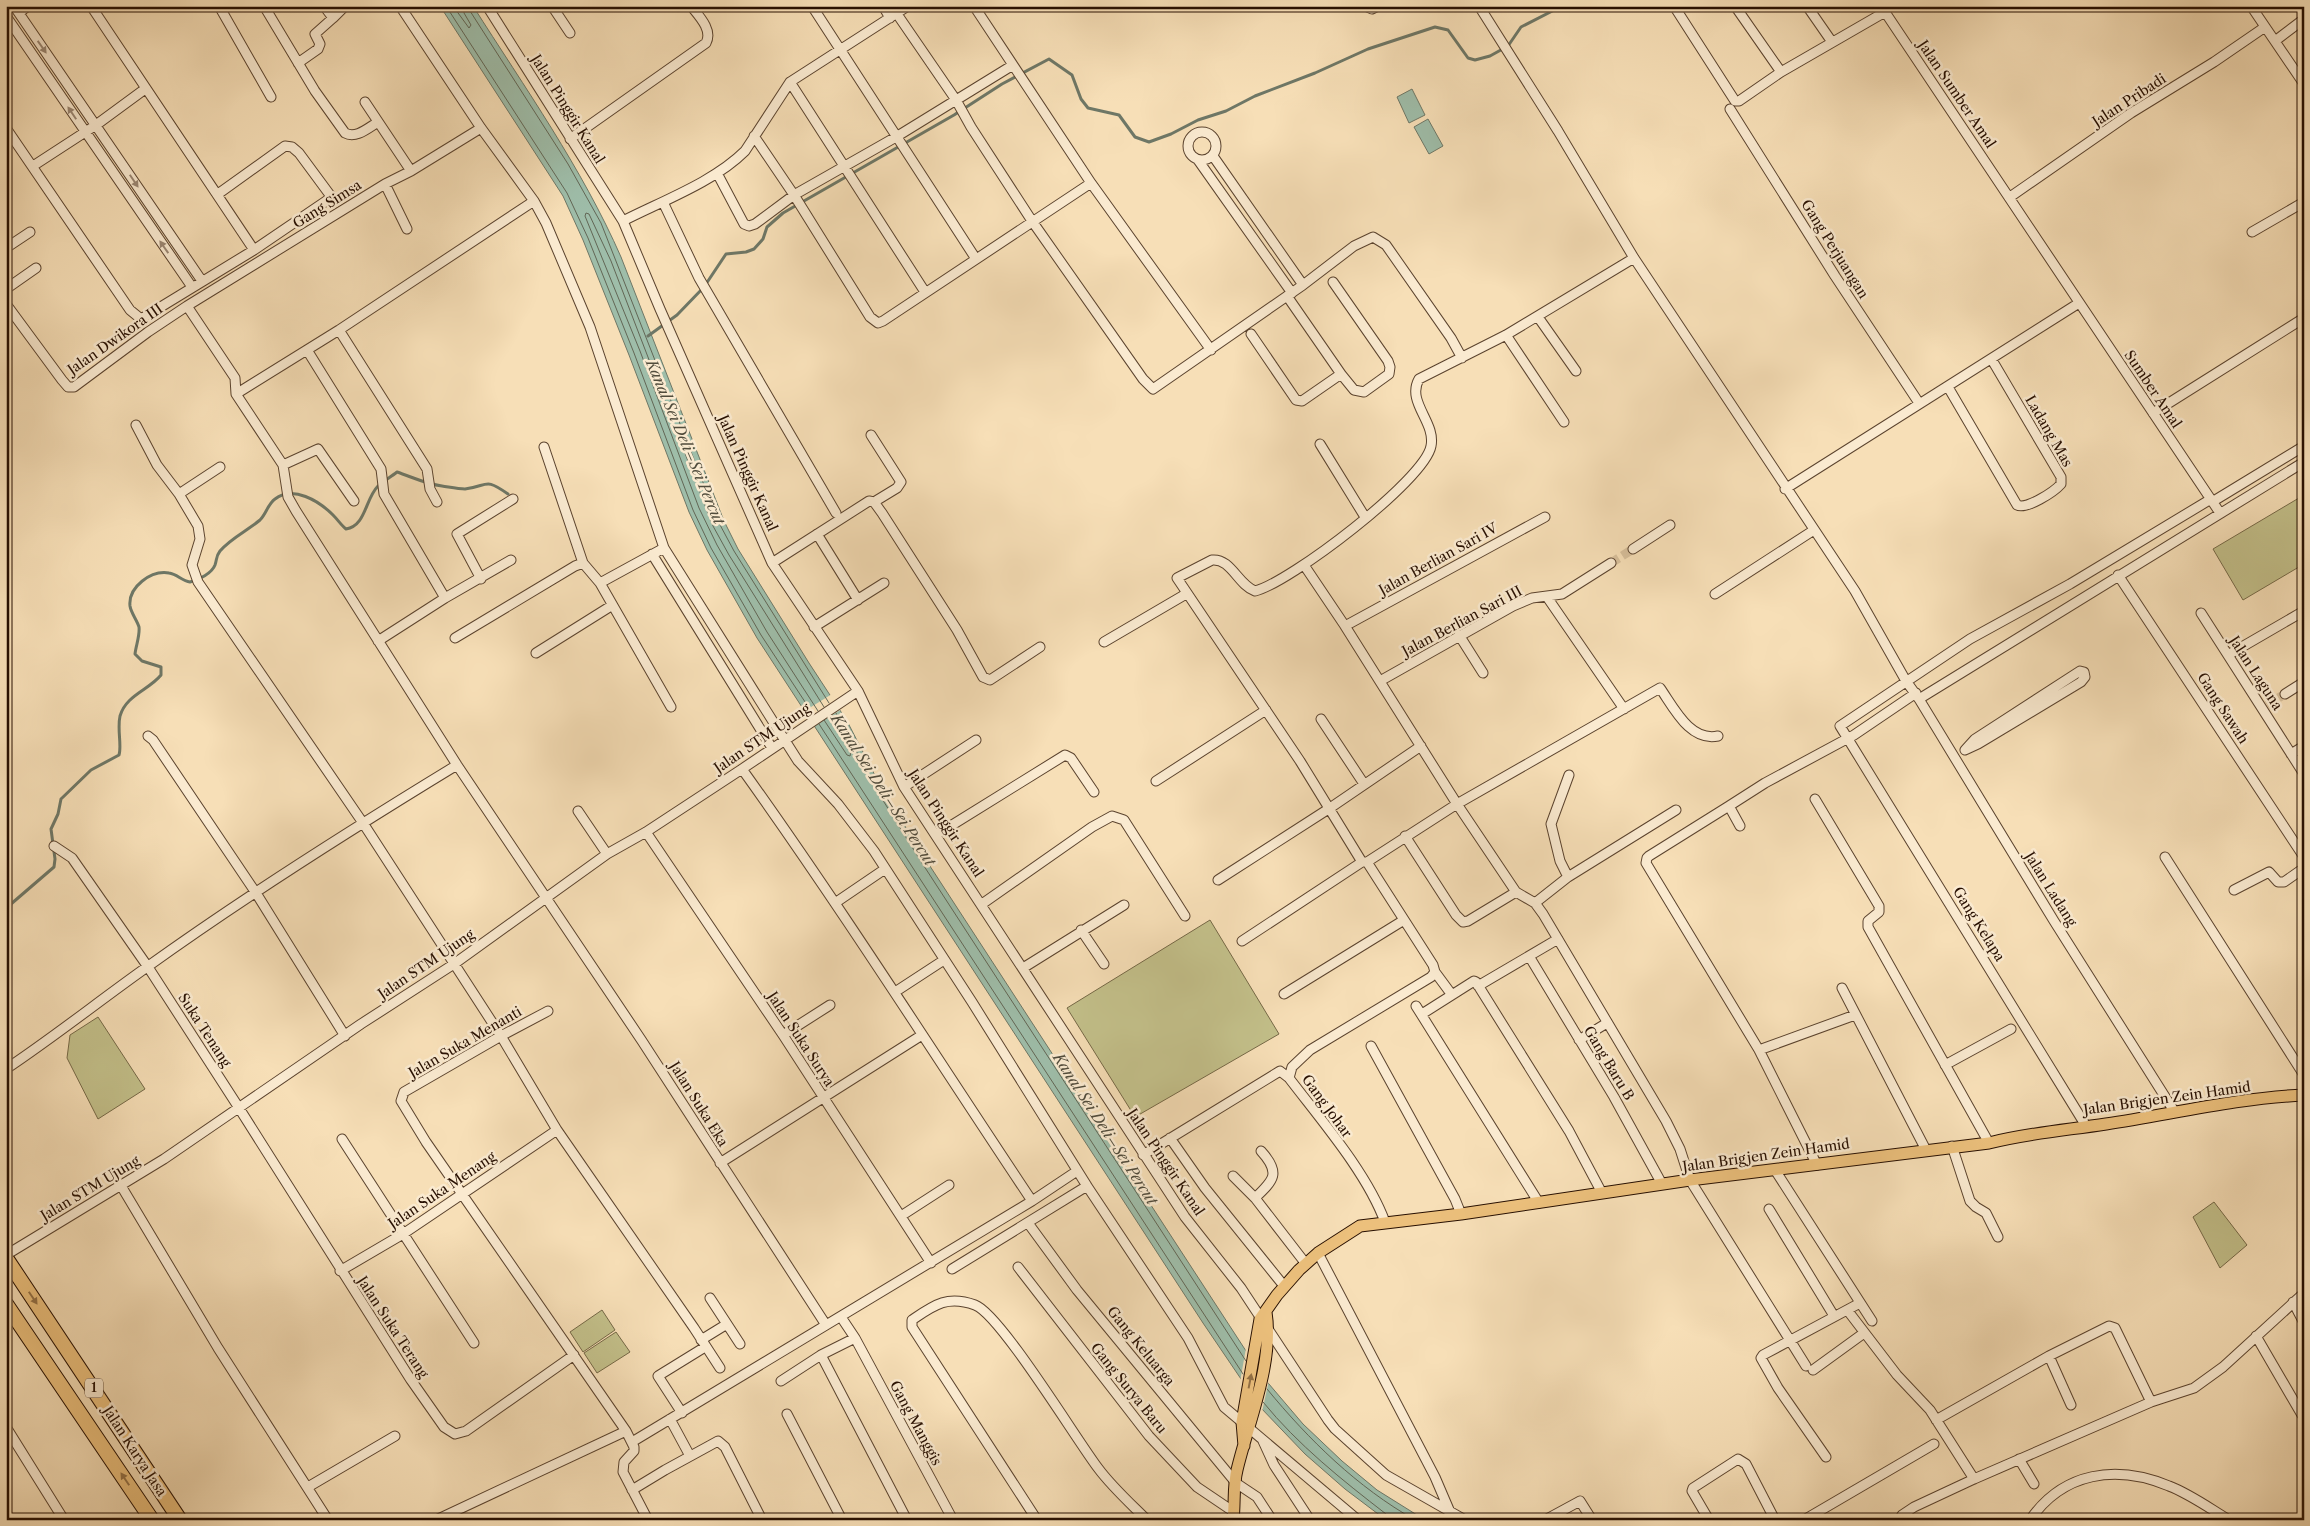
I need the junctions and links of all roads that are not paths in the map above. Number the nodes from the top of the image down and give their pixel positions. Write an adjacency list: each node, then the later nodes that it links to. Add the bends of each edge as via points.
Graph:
1 (28, 6): 23 (street)
2 (91, 6): 38 (street)
3 (219, 6): 39 (street)
4 (264, 6): 33 (street)
5 (324, 6): 26 (street)
6 (345, 6): 26 (street)
7 (400, 6): 46 (street)
8 (487, 6): 49 (street, Jalan Pinggir Kanal)
9 (552, 6): 29 (street)
10 (691, 6): 49 (street, via 706,27 706,43)
11 (812, 6): 32 (street)
12 (883, 6): 25 (street)
13 (908, 6): 25 (street)
14 (974, 6): 34 (street)
15 (1365, 6): 16 (street, via 1372,9)
16 (1378, 6)
17 (1479, 6): 72 (street, Jalan Ladang)
18 (1674, 6): 35 (street, via 1734,101 1739,101)
19 (1736, 6): 35 (street)
20 (1807, 6): 31 (street)
21 (2252, 6): 28 (street)
22 (1883, 9): 31 (street); 61 (street, Jalan Sumber Amal)
23 (16, 10): 44 (street, one-way to 44)
24 (6, 16): 47 (street, one-way to 24)
25 (894, 16): 32 (street); 41 (street)
26 (333, 18): 33 (street, via 316,34 320,44 318,49)
27 (2304, 19): 30 (street)
28 (2265, 27): 30 (street); 61 (street, Jalan Pribadi, via 2131,113)
29 (570, 33)
30 (2275, 41): 37 (street)
31 (1832, 42): 35 (street)
32 (839, 51): 36 (street); 50 (street)
33 (298, 63): 43 (street, via 345,133 356,135)
34 (1014, 66): 41 (street); 57 (street)
35 (1781, 72)
36 (790, 82): 48 (street); 54 (street)
37 (2304, 84)
38 (146, 89): 44 (street); 59 (street)
39 (271, 96)
40 (365, 102): 43 (street)
41 (957, 102): 50 (street); 65 (street)
42 (1730, 109): 98 (street, Gang Perjuangan)
43 (378, 122): 55 (street)
44 (96, 125): 47 (street); 75 (street, one-way to 75)
45 (6, 128): 53 (street)
46 (481, 128): 55 (street, Gang Simsa); 62 (street)
47 (84, 132): 53 (street); 78 (street, one-way to 47)
48 (754, 136): 56 (street, via 745,151); 60 (street)
49 (570, 139): 66 (street, Jalan Pinggir Kanal)
50 (898, 140): 54 (street); 73 (street)
51 (1213, 156): 52 (street); 52 (street, via 1216,151 1214,139 1205,132 1199,133 1193,136 1188,146 1189,152); 77 (street)
52 (1198, 160): 81 (street)
53 (33, 166): 78 (street, via 138,318 145,317)
54 (845, 169): 60 (street); 80 (street)
55 (411, 171): 58 (street, Gang Simsa)
56 (717, 173): 60 (street, via 744,224 749,226); 63 (street)
57 (1091, 183): 65 (street); 91 (street)
58 (385, 184): 67 (street); 84 (street, Gang Simsa)
59 (218, 194): 71 (street); 71 (street, via 285,146 299,153 329,191 329,199)
60 (795, 197): 80 (street, via 873,321 883,321)
61 (2010, 198): 82 (street, Sumber Amal)
62 (534, 201): 87 (street); 123 (street, via 590,327)
63 (663, 202): 66 (street); 116 (street, via 708,296)
64 (2304, 202): 69 (street)
65 (1032, 221): 73 (street); 91 (street, via 1147,385 1153,389 1162,385)
66 (623, 222): 128 (street, Jalan Pinggir Kanal)
67 (407, 229)
68 (30, 232): 70 (street)
69 (2252, 232)
70 (6, 248)
71 (254, 250): 75 (street)
72 (1634, 258): 85 (street); 109 (street, Jalan Ladang)
73 (976, 259): 80 (street)
74 (36, 268): 79 (street)
75 (202, 280): 78 (street)
76 (1333, 282): 95 (street, via 1390,367 1389,374 1364,392 1354,390)
77 (1303, 285): 81 (street); 92 (street, via 1354,246 1377,238 1386,244)
78 (192, 287)
79 (6, 289)
80 (925, 292)
81 (1290, 294): 91 (street); 95 (street)
82 (2080, 303): 93 (street); 99 (street, Sumber Amal)
83 (6, 304): 84 (street, Jalan Dwikora III, via 68,387 82,382)
84 (187, 306): 97 (street, via 235,378)
85 (1538, 317): 89 (street); 94 (street)
86 (2304, 318): 99 (street)
87 (339, 330): 90 (street); 114 (street, via 427,469)
88 (1251, 334): 95 (street, via 1296,400 1302,401)
89 (1506, 335): 92 (street); 100 (street)
90 (307, 350): 97 (street); 138 (street, via 382,469 384,494)
91 (1211, 350)
92 (1462, 358): 118 (street, via 1420,379 1414,387 1432,433 1430,454 1392,498)
93 (1992, 360): 96 (street); 96 (street, Ladang Mas, via 2061,477 2060,484 2047,495 2025,506 2017,505)
94 (1576, 371)
95 (1341, 374)
96 (1948, 387): 98 (street)
97 (236, 394): 108 (street)
98 (1918, 403): 109 (street)
99 (2153, 413): 113 (street, Sumber Amal)
100 (1564, 422)
101 (136, 425): 110 (street, via 157,465)
102 (871, 435): 115 (street, via 901,482)
103 (1320, 444): 118 (street)
104 (2304, 446): 113 (street)
105 (544, 447): 127 (street)
106 (2304, 462): 117 (street)
107 (220, 467): 110 (street)
108 (284, 470): 112 (street, via 318,449); 147 (street, Jalan Suka Eka, via 288,497)
109 (1785, 489): 121 (street, Jalan Ladang)
110 (179, 494): 189 (street, via 198,526 200,539 192,565 198,582)
111 (513, 499): 132 (street, via 457,534)
112 (354, 501)
113 (2212, 501): 117 (street, Sumber Amal); 154 (street, via 1970,639)
114 (436, 502)
115 (874, 502): 122 (street, via 866,502); 149 (street, via 957,630 983,677 990,680)
116 (836, 513)
117 (2220, 513): 131 (street)
118 (1365, 517): 130 (street)
119 (1545, 517): 143 (street, Jalan Berlian Sari IV)
120 (1670, 525): 124 (street)
121 (1814, 530): 136 (street); 154 (street, Jalan Ladang, via 1855,591)
122 (817, 534): 128 (street); 139 (street)
123 (664, 548): 125 (street); 166 (street)
124 (1633, 549)
125 (652, 554): 133 (street); 171 (street)
126 (511, 560): 132 (street)
127 (583, 563): 133 (street); 146 (street)
128 (772, 563): 144 (street, Jalan Pinggir Kanal)
129 (1611, 563): 137 (street, Jalan Berlian Sari III, via 1562,594)
130 (1304, 565): 135 (street, via 1255,591 1244,585 1224,562 1212,560 1177,578); 143 (street)
131 (2118, 575): 159 (street); 197 (street, Gang Sawah)
132 (481, 578): 138 (street)
133 (600, 583): 140 (street)
134 (884, 583): 139 (street)
135 (1186, 594): 148 (street); 162 (street)
136 (1715, 594)
137 (1547, 597): 145 (street, Jalan Berlian Sari III, via 1526,600); 161 (street)
138 (445, 598): 147 (street)
139 (858, 600): 144 (street)
140 (611, 606): 150 (street); 160 (street)
141 (2304, 610): 151 (street)
142 (2201, 613): 151 (street, Jalan Laguna)
143 (1345, 626): 153 (street)
144 (814, 627): 157 (street, Jalan Pinggir Kanal)
145 (1460, 635): 152 (street); 153 (street, Jalan Berlian Sari III)
146 (455, 638)
147 (378, 641): 175 (street, Jalan Suka Eka)
148 (1104, 642)
149 (1040, 647)
150 (536, 653)
151 (2228, 655): 174 (street, Jalan Laguna, via 2265,706)
152 (1483, 673)
153 (1380, 681): 169 (street)
154 (1906, 681): 159 (street, Jalan Ladang); 167 (street, via 1840,726)
155 (2304, 682): 158 (street)
156 (2063, 686): 173 (street)
157 (854, 693): 166 (street, Jalan STM Ujung); 181 (street, Jalan Pinggir Kanal)
158 (2285, 694)
159 (1917, 696): 167 (street); 173 (street, Jalan Ladang)
160 (671, 707)
161 (1624, 709): 165 (street, via 1660,688 1696,733 1708,738); 184 (street)
162 (1266, 710): 179 (street); 186 (street)
163 (1321, 719): 180 (street)
164 (148, 736): 205 (street)
165 (1718, 736)
166 (786, 738): 171 (street, Jalan STM Ujung); 200 (street, via 798,761 838,804)
167 (1848, 738): 185 (street); 250 (street, Gang Kelapa)
168 (976, 740): 181 (street)
169 (1421, 746): 180 (street); 184 (street)
170 (2304, 746): 174 (street)
171 (772, 748): 176 (street, Jalan STM Ujung)
172 (2304, 755): 174 (street)
173 (1955, 757): 249 (street, Jalan Ladang)
174 (2293, 757): 177 (street, Jalan Laguna)
175 (457, 765): 189 (street); 206 (street, Jalan Suka Eka)
176 (742, 769): 191 (street, Jalan STM Ujung); 207 (street)
177 (2304, 774)
178 (1569, 775): 201 (street, via 1551,824 1560,861)
179 (1156, 781)
180 (1364, 784): 186 (street)
181 (904, 787): 192 (street, Jalan Pinggir Kanal)
182 (1094, 792): 192 (street, via 1071,758 1065,755)
183 (1814, 799): 242 (street, via 1879,906 1879,912 1868,921 1868,927)
184 (1457, 804): 193 (street); 204 (street)
185 (1729, 806): 190 (street); 241 (street, via 1649,856 1646,863)
186 (1330, 808): 198 (street); 202 (street)
187 (1676, 810): 201 (street)
188 (578, 811): 195 (street)
189 (363, 823): 205 (street); 218 (street)
190 (1740, 826)
191 (646, 832): 195 (street, Jalan STM Ujung); 235 (street, Jalan Suka Surya)
192 (936, 835): 209 (street, Jalan Pinggir Kanal)
193 (1405, 836): 198 (street); 204 (street, via 1463,922)
194 (54, 846): 220 (street, Suka Tenang, via 72,858)
195 (607, 854): 206 (street, Jalan STM Ujung)
196 (2165, 857): 244 (street)
197 (2304, 857)
198 (1365, 862): 212 (street); 215 (street)
199 (2304, 868): 203 (street, via 2284,882 2278,882 2269,872)
200 (885, 870): 207 (street); 217 (street)
201 (1568, 877): 208 (street)
202 (1218, 880)
203 (2234, 890)
204 (1516, 892): 208 (street)
205 (256, 893): 220 (street); 237 (street)
206 (546, 898): 218 (street, Jalan STM Ujung); 259 (street, Jalan Suka Eka)
207 (835, 903): 225 (street)
208 (1535, 903): 214 (street)
209 (982, 904): 211 (street, via 1112,816 1124,820); 221 (street, Jalan Pinggir Kanal)
210 (1124, 905): 213 (street)
211 (1185, 916)
212 (1404, 920): 222 (street); 226 (street)
213 (1081, 930): 219 (street); 221 (street)
214 (1558, 940): 216 (street); 233 (street)
215 (1242, 941)
216 (1530, 956): 223 (street); 239 (street, Gang Baru B)
217 (944, 960): 225 (street); 262 (street)
218 (454, 964): 237 (street, Jalan STM Ujung); 238 (street)
219 (1104, 964)
220 (148, 967): 243 (street); 248 (street, Suka Tenang)
221 (1023, 968): 258 (street, Jalan Pinggir Kanal)
222 (1435, 972): 227 (street); 245 (street, via 1310,1050 1292,1067)
223 (1478, 986): 227 (street, via 1474,981); 270 (street, via 1569,1131)
224 (1842, 988): 232 (street)
225 (896, 992): 236 (street)
226 (1284, 994)
227 (1452, 994): 231 (street)
228 (830, 1005): 235 (street)
229 (1416, 1006): 231 (street)
230 (548, 1011): 238 (street, Jalan Suka Menanti)
231 (1422, 1014): 273 (street)
232 (1855, 1015): 241 (street); 256 (street)
233 (1607, 1023): 239 (street); 264 (street, via 1672,1134)
234 (2011, 1029): 242 (street)
235 (783, 1035): 246 (street, Jalan Suka Surya)
236 (922, 1035): 246 (street); 272 (street)
237 (345, 1036): 248 (street, Jalan STM Ujung)
238 (501, 1036): 251 (street); 269 (street, Jalan Suka Menanti, via 404,1092 400,1101)
239 (1578, 1040): 266 (street, Gang Baru B)
240 (1371, 1046): 275 (street)
241 (1759, 1050): 260 (street)
242 (1945, 1065): 254 (street)
243 (6, 1069)
244 (2304, 1075)
245 (1290, 1078): 252 (street, Gang Johar, via 1280,1071); 277 (street, Gang Johar, via 1361,1176)
246 (823, 1096): 259 (street); 276 (street, Jalan Suka Surya)
247 (2304, 1096): 249 (main road, Jalan Brigjen Zein Hamid)
248 (239, 1108): 265 (street, Jalan STM Ujung, via 164,1159); 287 (street, Jalan Suka Terang)
249 (2174, 1111): 250 (main road, Jalan Brigjen Zein Hamid)
250 (2086, 1126): 254 (main road, Jalan Brigjen Zein Hamid, via 2020,1135)
251 (557, 1130): 269 (street, Jalan Suka Menang); 308 (street)
252 (1170, 1138): 258 (street, Gang Johar); 288 (street)
253 (342, 1139): 279 (street)
254 (1989, 1143): 255 (main road, Jalan Brigjen Zein Hamid)
255 (1952, 1146): 256 (main road, Jalan Brigjen Zein Hamid); 280 (street, via 1970,1200 1986,1213)
256 (1926, 1150): 260 (main road, Jalan Brigjen Zein Hamid)
257 (1262, 1152): 271 (street, via 1274,1167 1274,1174)
258 (1143, 1155): 295 (street, Jalan Pinggir Kanal, via 1185,1217)
259 (720, 1163): 301 (street, Jalan Suka Eka)
260 (1817, 1165): 261 (main road, Jalan Brigjen Zein Hamid)
261 (1775, 1170): 264 (main road, Jalan Brigjen Zein Hamid); 292 (street)
262 (1078, 1171): 268 (street); 272 (street)
263 (1233, 1176): 271 (street)
264 (1690, 1180): 266 (main road, Jalan Brigjen Zein Hamid); 306 (street)
265 (120, 1184): 282 (street, Jalan STM Ujung); 335 (street, via 214,1342)
266 (1662, 1184): 270 (main road, Jalan Brigjen Zein Hamid)
267 (949, 1185): 276 (street)
268 (1087, 1186): 278 (street); 322 (street, via 1188,1338 1224,1407)
269 (462, 1193): 279 (street, Jalan Suka Menang); 310 (street)
270 (1602, 1193): 273 (main road, Jalan Brigjen Zein Hamid)
271 (1254, 1198): 284 (street)
272 (1032, 1201): 283 (street)
273 (1539, 1203): 275 (main road, Jalan Brigjen Zein Hamid)
274 (1769, 1210): 296 (street)
275 (1461, 1214): 277 (main road, Jalan Brigjen Zein Hamid)
276 (901, 1216): 283 (street, Jalan Suka Surya)
277 (1385, 1222): 281 (main road, Jalan Brigjen Zein Hamid, via 1360,1226)
278 (1028, 1223): 286 (street); 333 (street, Gang Keluarga, via 1077,1290)
279 (403, 1234): 287 (street, Jalan Suka Menang); 307 (street)
280 (1998, 1237)
281 (1318, 1253): 284 (main road, Jalan Brigjen Zein Hamid); 337 (street, via 1435,1477)
282 (6, 1257): 341 (highway, Jalan Karya Jasa / 1, one-way to 341)
283 (931, 1262): 297 (street)
284 (1306, 1264): 288 (main road, Jalan Brigjen Zein Hamid)
285 (1018, 1267): 338 (street, Gang Surya Baru, via 1149,1436 1197,1488)
286 (952, 1270)
287 (340, 1271): 310 (street, Jalan Suka Terang, via 410,1380 444,1427 455,1434 466,1431)
288 (1284, 1286): 295 (main road, Jalan Brigjen Zein Hamid)
289 (2304, 1293): 291 (street)
290 (710, 1298): 300 (street)
291 (2293, 1302): 299 (street); 304 (street)
292 (1860, 1303): 294 (street); 298 (street)
293 (6, 1304): 340 (highway, Jalan Karya Jasa / 1, one-way to 293)
294 (1848, 1311): 296 (street); 303 (street)
295 (1263, 1315): 302 (main road, Jalan Brigjen Zein Hamid); 322 (main road, Jalan Brigjen Zein Hamid, one-way to 295)
296 (1834, 1316): 306 (street)
297 (841, 1317): 301 (street); 305 (street, Gang Manggis)
298 (1872, 1321)
299 (2304, 1323)
300 (727, 1324): 308 (street); 309 (street)
301 (826, 1325): 317 (street)
302 (1269, 1332): 322 (main road, Jalan Brigjen Zein Hamid, via 1268,1353); 337 (street, via 1335,1429 1386,1475)
303 (1864, 1333): 306 (street, via 1809,1368); 321 (street)
304 (2256, 1336): 315 (street, via 2223,1367 2194,1388); 319 (street)
305 (855, 1338): 311 (street); 348 (street, Gang Manggis)
306 (1790, 1341): 330 (street, via 1763,1355 1762,1361)
307 (474, 1343)
308 (703, 1343): 313 (street); 317 (street, via 658,1376)
309 (740, 1344)
310 (574, 1355): 324 (street)
311 (821, 1355): 314 (street); 347 (street)
312 (2049, 1356): 315 (street, via 2104,1328 2115,1328); 316 (street); 321 (street)
313 (720, 1368)
314 (781, 1380)
315 (2151, 1402): 331 (street)
316 (2071, 1405)
317 (682, 1413): 320 (street)
318 (787, 1414): 346 (street)
319 (2302, 1416)
320 (670, 1420): 327 (street); 329 (street)
321 (1936, 1420): 332 (street)
322 (1245, 1422): 326 (street); 333 (main road, Jalan Brigjen Zein Hamid, via 1244,1446)
323 (6, 1427): 339 (street)
324 (626, 1431): 327 (street); 343 (street)
325 (395, 1436): 335 (street)
326 (1262, 1439): 352 (street, via 1274,1465); 353 (street)
327 (632, 1442): 336 (street, via 634,1452 623,1466)
328 (1934, 1444): 359 (street)
329 (690, 1456): 336 (street); 345 (street, via 718,1441 722,1443)
330 (1826, 1457)
331 (2019, 1459): 332 (street); 334 (street)
332 (1974, 1479): 360 (street, via 1914,1507)
333 (1236, 1483): 338 (main road, Jalan Brigjen Zein Hamid); 351 (street, Gang Keluarga, via 1257,1497)
334 (2034, 1484)
335 (308, 1487): 342 (street)
336 (632, 1490): 344 (street)
337 (1450, 1512): 354 (street)
338 (1233, 1516)
339 (61, 1519)
340 (152, 1520)
341 (180, 1520)
342 (328, 1520)
343 (436, 1520)
344 (648, 1520)
345 (762, 1520)
346 (842, 1520)
347 (907, 1520)
348 (953, 1520)
349 (1037, 1520): 350 (street, via 912,1327 912,1320 938,1303 974,1304 986,1312 1108,1480)
350 (1147, 1520)
351 (1272, 1520)
352 (1310, 1520)
353 (1358, 1520)
354 (1465, 1520)
355 (1545, 1520): 356 (street, via 1580,1501)
356 (1592, 1520)
357 (1708, 1520): 358 (street, via 1693,1488 1738,1459 1746,1464)
358 (1776, 1520)
359 (1804, 1520)
360 (1899, 1520)
361 (2030, 1520): 362 (street, via 2043,1502 2062,1488 2096,1476 2117,1474 2170,1486)
362 (2229, 1520)

